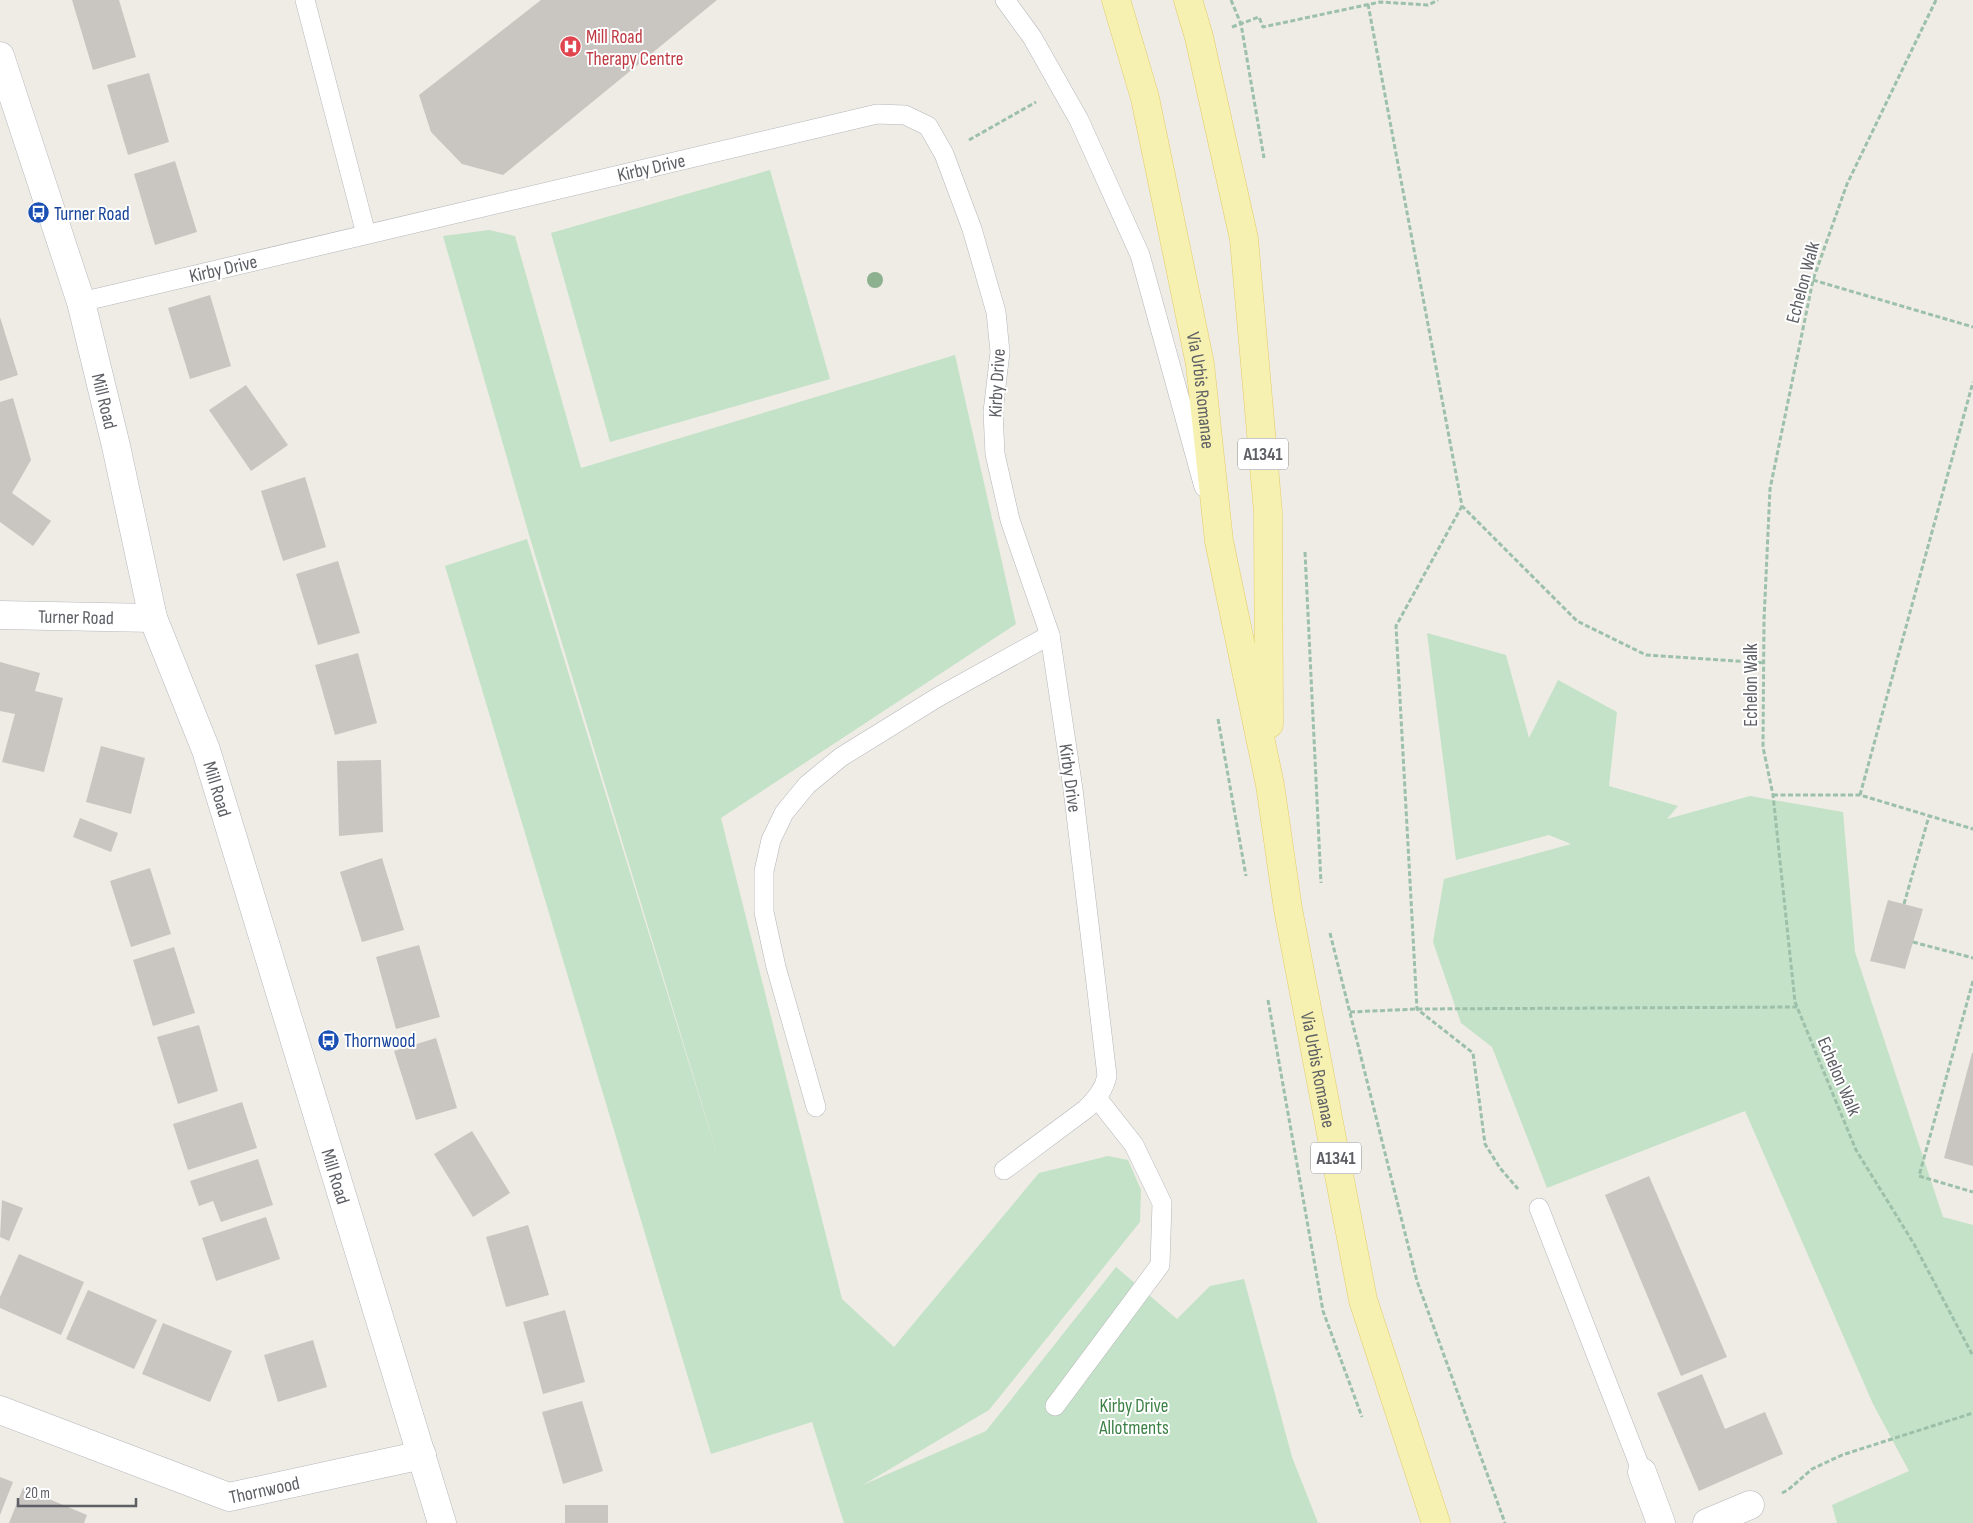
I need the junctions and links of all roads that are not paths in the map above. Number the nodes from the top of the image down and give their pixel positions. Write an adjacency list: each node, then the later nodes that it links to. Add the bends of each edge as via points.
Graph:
1 (305, 0): 6 (lane)
2 (1004, 0): 8 (lane, via 1032,37 1079,120 1140,255)
3 (1116, 0): 8 (main road, Via Urbis Romanae / A1341, via 1145,98 1200,364)
4 (1188, 0): 12 (main road, Via Urbis Romanae / A1341, via 1244,239 1268,512)
5 (0, 56): 7 (street, Mill Road)
6 (366, 234): 7 (lane, Kirby Drive); 11 (lane, Kirby Drive, via 877,114 905,114 928,126 944,154 972,229 996,312 1000,352 993,412 995,454 1010,520)
7 (81, 302): 10 (street, Mill Road)
8 (1219, 541): 12 (main road, Via Urbis Romanae / A1341)
9 (0, 615): 10 (street, Turner Road)
10 (153, 618): 19 (street, Mill Road, via 206,750)
11 (1050, 634): 13 (lane, Kirby Drive, via 1073,789 1107,1076); 14 (lane, via 842,756 807,785 784,813 771,840 764,871 764,912 776,967)
12 (1270, 785): 23 (main road, Via Urbis Romanae / A1341, via 1288,910 1363,1300)
13 (1097, 1098): 15 (lane, Kirby Drive); 17 (lane, via 1134,1145 1162,1203 1160,1265)
14 (816, 1107)
15 (1004, 1170)
16 (1539, 1208): 20 (lane)
17 (1055, 1406)
18 (0, 1410): 19 (street, Thornwood, via 228,1497)
19 (422, 1455): 22 (street, Mill Road)
20 (1642, 1472): 24 (street)
21 (1750, 1505): 25 (street)
22 (442, 1523)
23 (1436, 1523)
24 (1662, 1523)
25 (1706, 1523)

